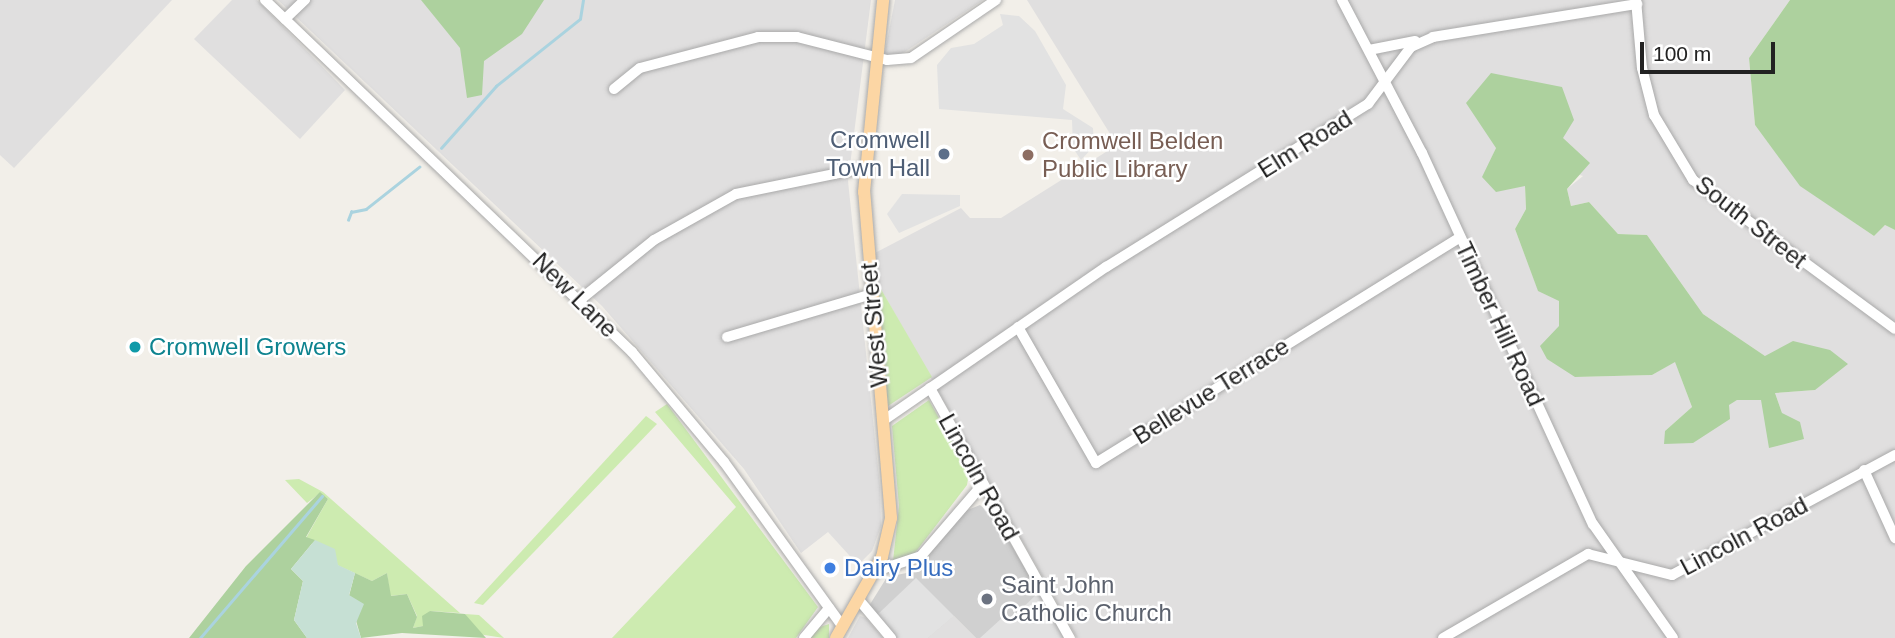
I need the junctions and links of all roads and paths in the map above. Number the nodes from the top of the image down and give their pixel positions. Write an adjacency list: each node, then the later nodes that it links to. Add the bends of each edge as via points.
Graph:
1 (265, 0): 7 (street, New Lane)
2 (305, 0): 7 (street)
3 (883, 0): 10 (main road, West Street)
4 (996, 0): 10 (street, via 917,56)
5 (1342, 0): 9 (street, Timber Hill Road)
6 (1637, 2): 8 (street, Elm Road); 18 (street, South Street, via 1642,68 1654,115 1693,180)
7 (285, 19): 16 (street, New Lane)
8 (1433, 37): 9 (street); 11 (street, Elm Road, via 1397,59)
9 (1369, 50): 11 (street, Timber Hill Road)
10 (874, 56): 12 (street, via 797,37 758,37 640,68); 13 (main road, West Street)
11 (1386, 83): 14 (street, Timber Hill Road); 17 (street, Elm Road, via 1347,118)
12 (614, 89)
13 (864, 168): 15 (main road, West Street); 16 (street, via 736,194 654,240)
14 (1460, 237): 17 (street, Bellevue Terrace, via 1096,463); 26 (street, Timber Hill Road)
15 (869, 295): 19 (street); 21 (main road, West Street)
16 (581, 299): 29 (street, New Lane, via 696,427)
17 (1018, 327): 20 (street, Elm Road)
18 (1895, 329)
19 (727, 337)
20 (930, 388): 21 (street, Elm Road); 24 (street, Lincoln Road)
21 (884, 420): 27 (main road, West Street, via 891,518)
22 (1895, 455): 23 (street, Lincoln Road)
23 (1864, 470): 25 (street); 26 (street, Lincoln Road, via 1672,575 1634,570)
24 (983, 484): 27 (street, via 921,556); 33 (street, Lincoln Road)
25 (1895, 538)
26 (1613, 558): 34 (street, Lincoln Road, via 1588,554); 35 (street, Timber Hill Road)
27 (876, 571): 28 (main road, West Street)
28 (859, 600): 30 (main road, West Street); 32 (street)
29 (830, 608): 30 (street, New Lane); 31 (street)
30 (840, 633)
31 (804, 638)
32 (891, 638)
33 (1070, 638)
34 (1443, 638)
35 (1673, 638)

